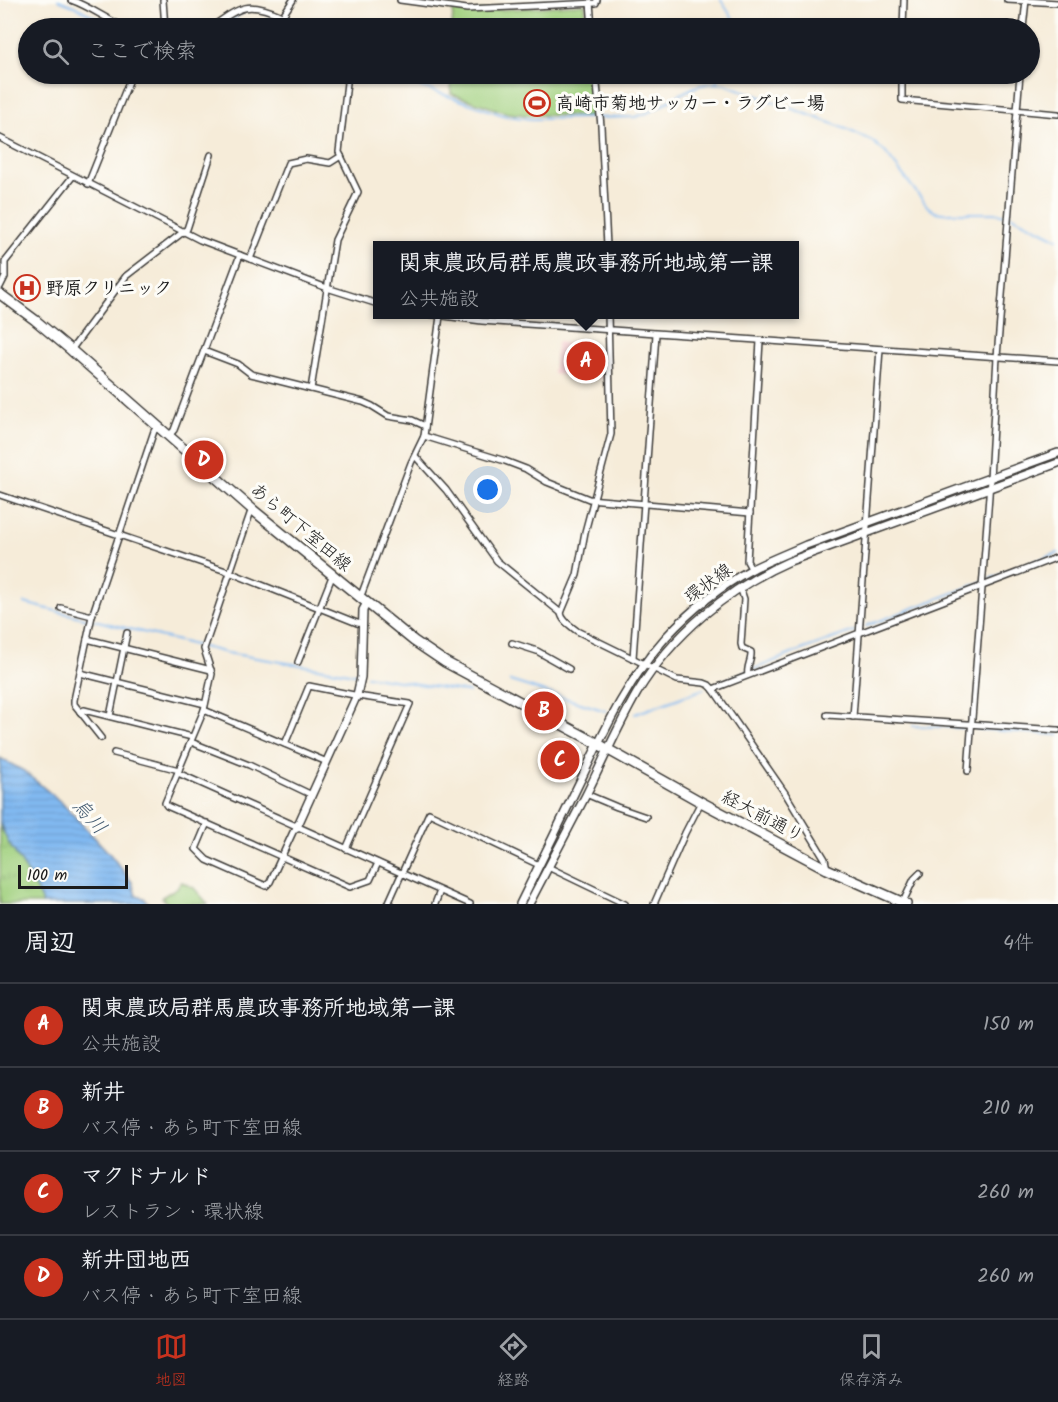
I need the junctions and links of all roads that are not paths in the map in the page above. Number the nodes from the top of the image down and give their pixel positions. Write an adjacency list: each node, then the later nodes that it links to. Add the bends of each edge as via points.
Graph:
1 (71, 0): 12 (street)
2 (163, 0): 13 (street)
3 (293, 0): 16 (street)
4 (399, 0): 10 (street)
5 (597, 0): 8 (street)
6 (904, 0): 18 (street)
7 (1006, 0): 9 (street)
8 (590, 1): 10 (street, via 467,9); 17 (street)
9 (1025, 1): 11 (street); 19 (street)
10 (438, 3)
11 (1058, 3)
12 (107, 18)
13 (164, 18)
14 (224, 18): 15 (street, via 249,4 264,6)
15 (276, 18)
16 (281, 18)
17 (591, 18)
18 (903, 18)
19 (1024, 18)
20 (128, 84): 31 (street)
21 (347, 84): 29 (street)
22 (597, 84): 33 (street)
23 (902, 84): 25 (street, via 902,100)
24 (1019, 84): 25 (street)
25 (1017, 111): 26 (street); 49 (street)
26 (1058, 114)
27 (0, 138): 30 (street)
28 (211, 155): 32 (street)
29 (341, 156): 35 (street, via 330,163 306,159 288,163); 37 (street, via 358,192 335,240)
30 (73, 176): 31 (street); 36 (street, via 5,262)
31 (88, 184): 32 (street)
32 (184, 232): 34 (street); 47 (street, via 126,276)
33 (607, 241)
34 (240, 255): 35 (street); 48 (street)
35 (250, 259): 37 (street)
36 (0, 287)
37 (327, 288): 39 (street); 51 (street)
38 (0, 294): 47 (main road, あら町下室田線)
39 (373, 302)
40 (440, 319): 52 (street)
41 (465, 319): 43 (street)
42 (608, 319): 43 (street)
43 (609, 330): 44 (street); 62 (street, via 611,434)
44 (656, 334): 45 (street); 63 (street)
45 (760, 341): 46 (street); 65 (street)
46 (880, 349): 49 (street); 66 (street)
47 (71, 350): 53 (main road, あら町下室田線)
48 (204, 351): 51 (street, via 238,364 251,374); 54 (street)
49 (997, 357): 50 (street); 59 (street)
50 (1058, 361)
51 (311, 389): 52 (street, via 363,402 388,416)
52 (425, 426): 55 (street)
53 (158, 427): 54 (main road, あら町下室田線); 68 (street)
54 (169, 436): 64 (main road, あら町下室田線)
55 (424, 436): 57 (street); 62 (street, via 506,461)
56 (1058, 453): 59 (street, 環状線)
57 (415, 456): 75 (street); 79 (street, via 446,490 497,561)
58 (1058, 463): 60 (street, 環状線)
59 (990, 478): 60 (street); 66 (street, 環状線)
60 (989, 488): 67 (street, 環状線); 73 (street)
61 (0, 495): 68 (street)
62 (594, 500): 63 (street); 79 (street, via 577,575)
63 (644, 503): 65 (street); 87 (street)
64 (253, 510): 71 (street); 72 (main road, あら町下室田線)
65 (750, 513): 70 (street, via 747,561)
66 (868, 523): 67 (street); 70 (street, 環状線)
67 (867, 533): 74 (street, 環状線, via 790,561); 83 (street)
68 (120, 535): 71 (street); 80 (street)
69 (1058, 557): 73 (street)
70 (752, 570): 89 (street, 環状線, via 695,610)
71 (230, 572): 77 (street); 92 (street, via 205,646)
72 (334, 575): 75 (main road, あら町下室田線); 77 (street)
73 (982, 586): 83 (street); 103 (street)
74 (740, 587): 91 (street, 環状線, via 686,631); 94 (street, via 744,600 741,644 751,652)
75 (359, 597): 76 (main road, あら町下室田線)
76 (367, 603): 81 (street); 108 (main road, あら町下室田線, via 445,662)
77 (320, 607): 81 (street); 88 (street)
78 (61, 608): 80 (street)
79 (561, 613): 87 (street, via 577,631)
80 (92, 616): 84 (street)
81 (363, 624): 97 (street)
82 (127, 633): 86 (street)
83 (860, 633): 94 (street); 102 (street)
84 (87, 639): 86 (street); 93 (street)
85 (512, 643): 90 (street, via 537,651)
86 (125, 649): 92 (street); 95 (street)
87 (633, 658): 89 (street)
88 (298, 662)
89 (644, 664): 91 (street); 108 (street, 環状線)
90 (569, 669)
91 (654, 669): 96 (street, via 677,680 704,683); 109 (street, 環状線)
92 (211, 670): 98 (street)
93 (80, 673): 95 (street); 99 (street, via 74,700)
94 (748, 675): 96 (street)
95 (117, 682): 98 (street); 101 (street)
96 (713, 689): 125 (street, via 785,792)
97 (357, 695): 107 (street, via 309,686); 111 (street); 120 (street, via 410,704)
98 (205, 707): 106 (street); 107 (street)
99 (80, 712): 101 (street); 105 (street)
100 (828, 715): 102 (street)
101 (110, 716): 106 (street)
102 (853, 717): 103 (street)
103 (972, 724): 104 (street); 112 (street)
104 (1058, 730)
105 (101, 738)
106 (192, 739): 113 (street); 115 (street)
107 (285, 744): 111 (street)
108 (598, 744): 109 (main road, あら町下室田線); 123 (street, 環状線)
109 (607, 750): 114 (street, 環状線); 116 (main road, 経大前通り)
110 (114, 753): 113 (street)
111 (327, 762): 115 (street)
112 (968, 771)
113 (178, 772): 118 (street, via 165,803); 119 (street)
114 (586, 794): 117 (street); 124 (street, 環状線)
115 (312, 795): 119 (street)
116 (701, 802): 125 (main road, 経大前通り); 136 (street)
117 (646, 817)
118 (207, 823): 121 (street); 121 (street, via 196,849 207,860 226,869 266,886)
119 (297, 827): 120 (street); 121 (street)
120 (346, 849): 122 (street)
121 (282, 856): 122 (street, via 350,887 370,880)
122 (378, 863): 126 (street)
123 (539, 865): 126 (street, via 429,813); 133 (street, 環状線)
124 (548, 867): 134 (street, 環状線); 135 (street)
125 (827, 869): 129 (main road, 経大前通り)
126 (401, 873): 128 (street); 130 (street)
127 (920, 873): 129 (street)
128 (440, 891): 131 (street); 132 (street)
129 (905, 903)
130 (388, 904)
131 (435, 904)
132 (470, 904)
133 (520, 904)
134 (529, 904)
135 (625, 904)
136 (654, 904)

